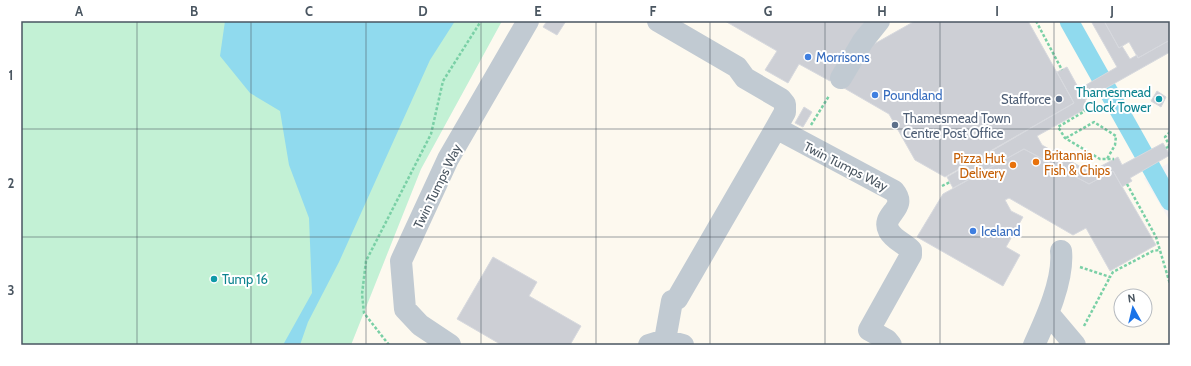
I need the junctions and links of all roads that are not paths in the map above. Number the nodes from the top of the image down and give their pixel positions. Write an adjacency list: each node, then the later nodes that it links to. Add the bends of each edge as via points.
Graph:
1 (528, 21): 10 (street, Twin Tumps Way, via 448,159 401,261 406,309 420,325)
2 (658, 21): 5 (street, via 737,67 746,78 781,99 786,104 785,112)
3 (879, 21): 4 (street, via 863,41)
4 (841, 78)
5 (776, 128): 9 (street, via 677,299 672,301); 11 (street, Twin Tumps Way, via 894,191 899,198 899,203 888,222 888,228 894,238 911,250 911,255 869,330 888,340)
6 (1062, 256): 7 (street)
7 (1048, 313): 8 (street); 12 (street)
8 (1074, 342)
9 (666, 343)
10 (450, 345)
11 (891, 345)
12 (1034, 345)

